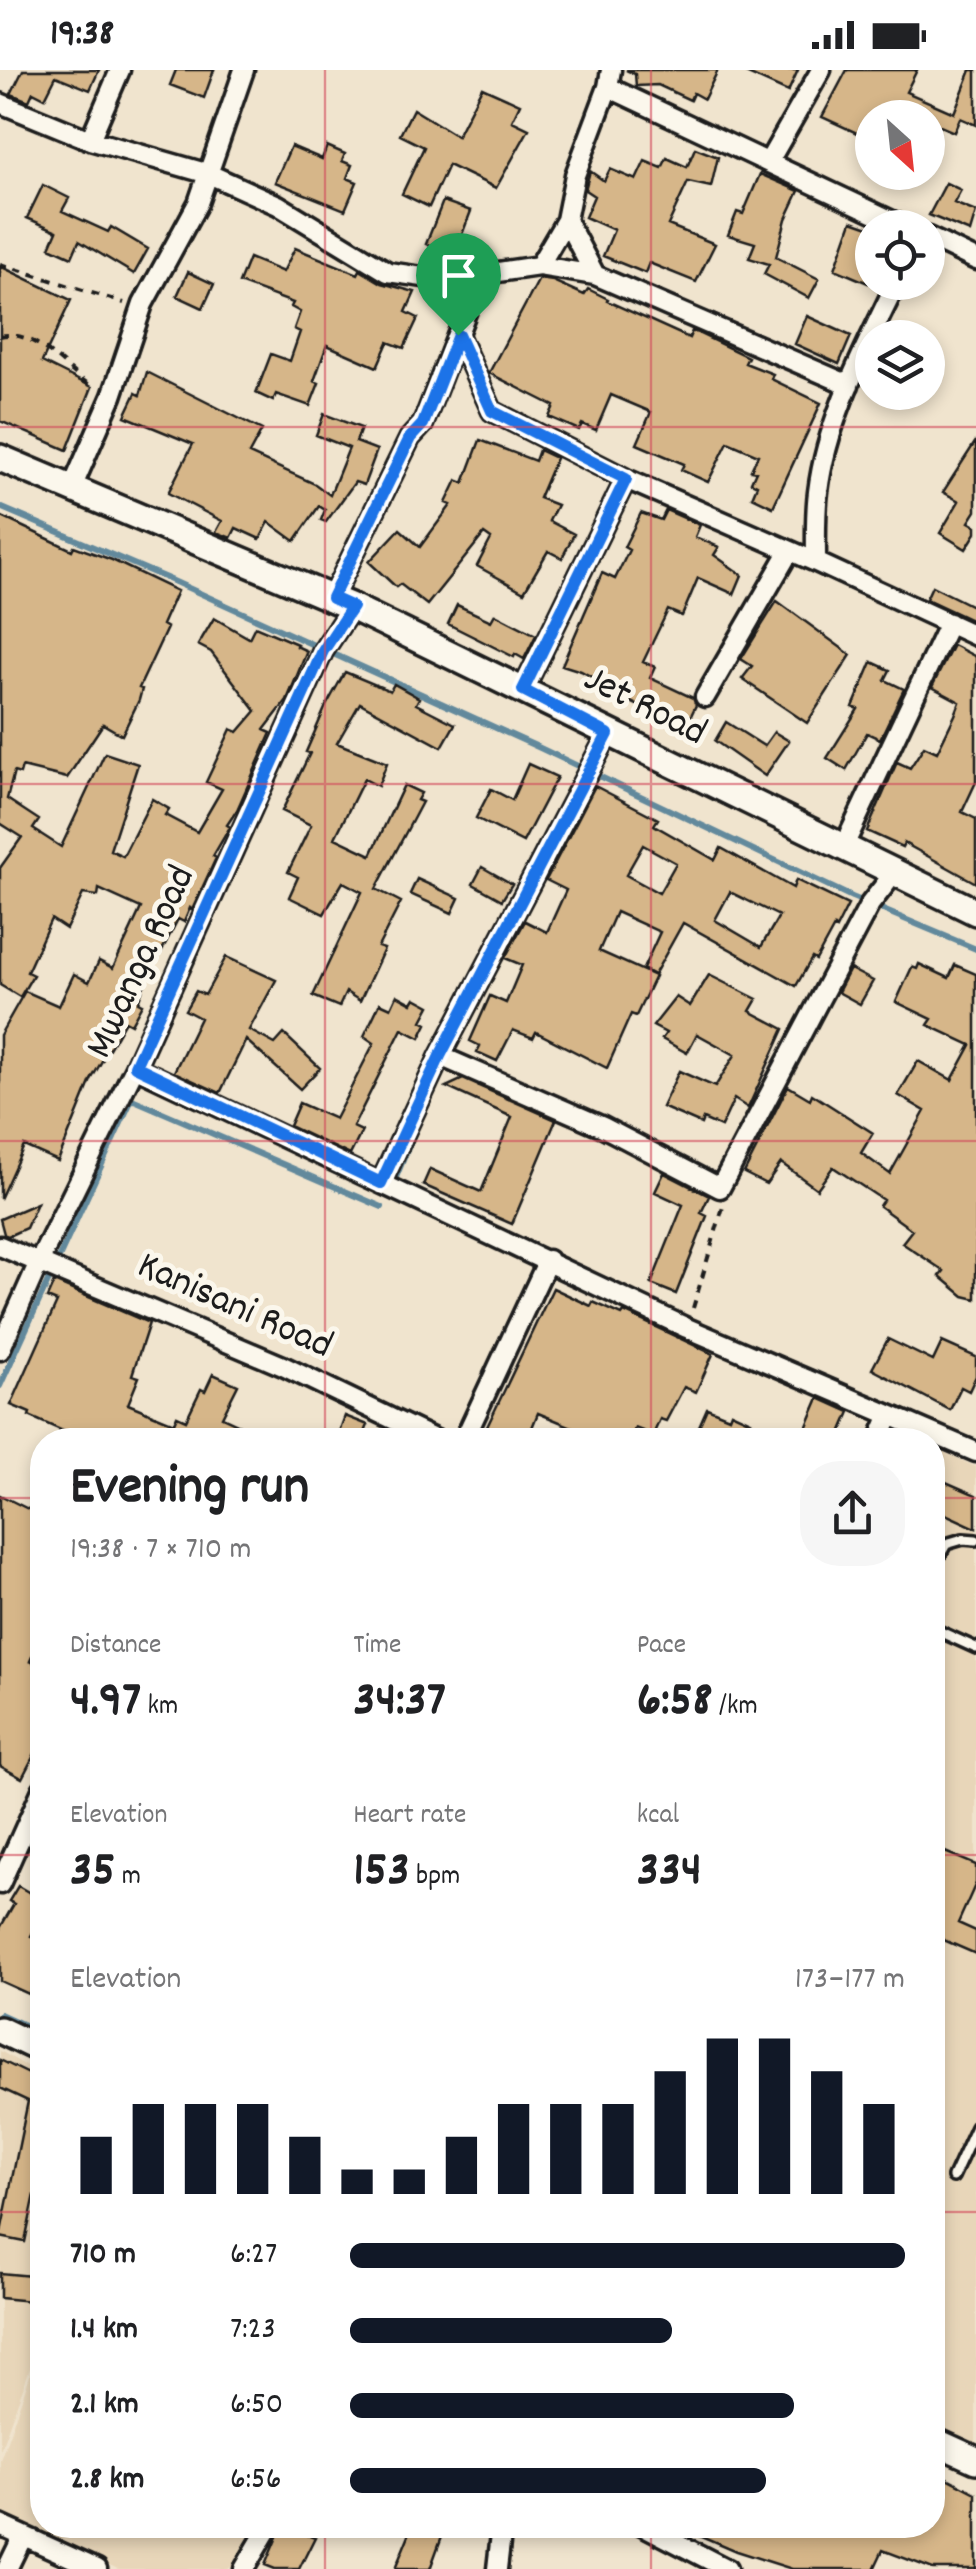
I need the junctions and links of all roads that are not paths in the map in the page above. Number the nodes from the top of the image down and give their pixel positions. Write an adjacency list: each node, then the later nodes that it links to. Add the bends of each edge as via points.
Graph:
1 (120, 70): 6 (street)
2 (244, 70): 8 (street)
3 (821, 70): 7 (street)
4 (610, 79): 7 (street); 10 (street)
5 (0, 103): 6 (street)
6 (90, 140): 8 (street)
7 (769, 162): 9 (street)
8 (208, 174): 14 (street, via 278,205 388,272 444,280); 21 (street, via 141,309)
9 (869, 210)
10 (566, 220): 13 (street); 15 (street)
11 (945, 245): 12 (street)
12 (976, 260)
13 (540, 266): 14 (street); 15 (street)
14 (481, 274): 17 (street, Mwanga Road)
15 (595, 275): 18 (street)
16 (889, 300): 18 (street)
17 (458, 335): 20 (street, via 492,411); 24 (street, Mwanga Road)
18 (849, 385): 23 (street, via 823,460)
19 (0, 458): 21 (main road, Jet Road)
20 (626, 479): 22 (street); 27 (street)
21 (72, 488): 24 (main road, Jet Road)
22 (789, 552): 23 (street); 28 (street)
23 (816, 562): 25 (street)
24 (342, 603): 27 (main road, Jet Road); 34 (street, Mwanga Road)
25 (949, 624): 26 (street); 30 (street)
26 (976, 636)
27 (523, 690): 29 (main road, Jet Road)
28 (706, 697)
29 (608, 734): 30 (main road, Jet Road); 33 (street)
30 (843, 848): 31 (main road, Jet Road)
31 (895, 872): 32 (main road, Jet Road); 33 (street, via 870,904 720,1188 603,1127)
32 (976, 912)
33 (440, 1056): 35 (street)
34 (135, 1066): 35 (street); 38 (street, Mwanga Road)
35 (381, 1183): 37 (street)
36 (0, 1246): 38 (street, Kanisani Road)
37 (548, 1260): 40 (street); 42 (street)
38 (39, 1262): 39 (street, Mwanga Road); 41 (street, Kanisani Road)
39 (0, 1350)
40 (890, 1417): 43 (street); 44 (street)
41 (411, 1428)
42 (470, 1428)
43 (884, 1428)
44 (917, 1428)
45 (945, 1439): 46 (street)
46 (976, 1452)
47 (976, 1540): 48 (lane)
48 (945, 1546)
49 (945, 1634): 50 (lane)
50 (976, 1648)
51 (30, 1817): 52 (street)
52 (0, 1884)
53 (0, 2030): 54 (main road)
54 (30, 2044)
55 (976, 2126): 56 (lane)
56 (953, 2177)
57 (945, 2446): 58 (main road)
58 (976, 2460)
59 (0, 2525): 60 (street)
60 (24, 2536): 64 (street); 65 (street)
61 (262, 2538): 66 (street)
62 (501, 2538): 67 (street)
63 (667, 2538): 68 (street)
64 (7, 2569)
65 (97, 2569)
66 (244, 2569)
67 (497, 2569)
68 (727, 2569)

